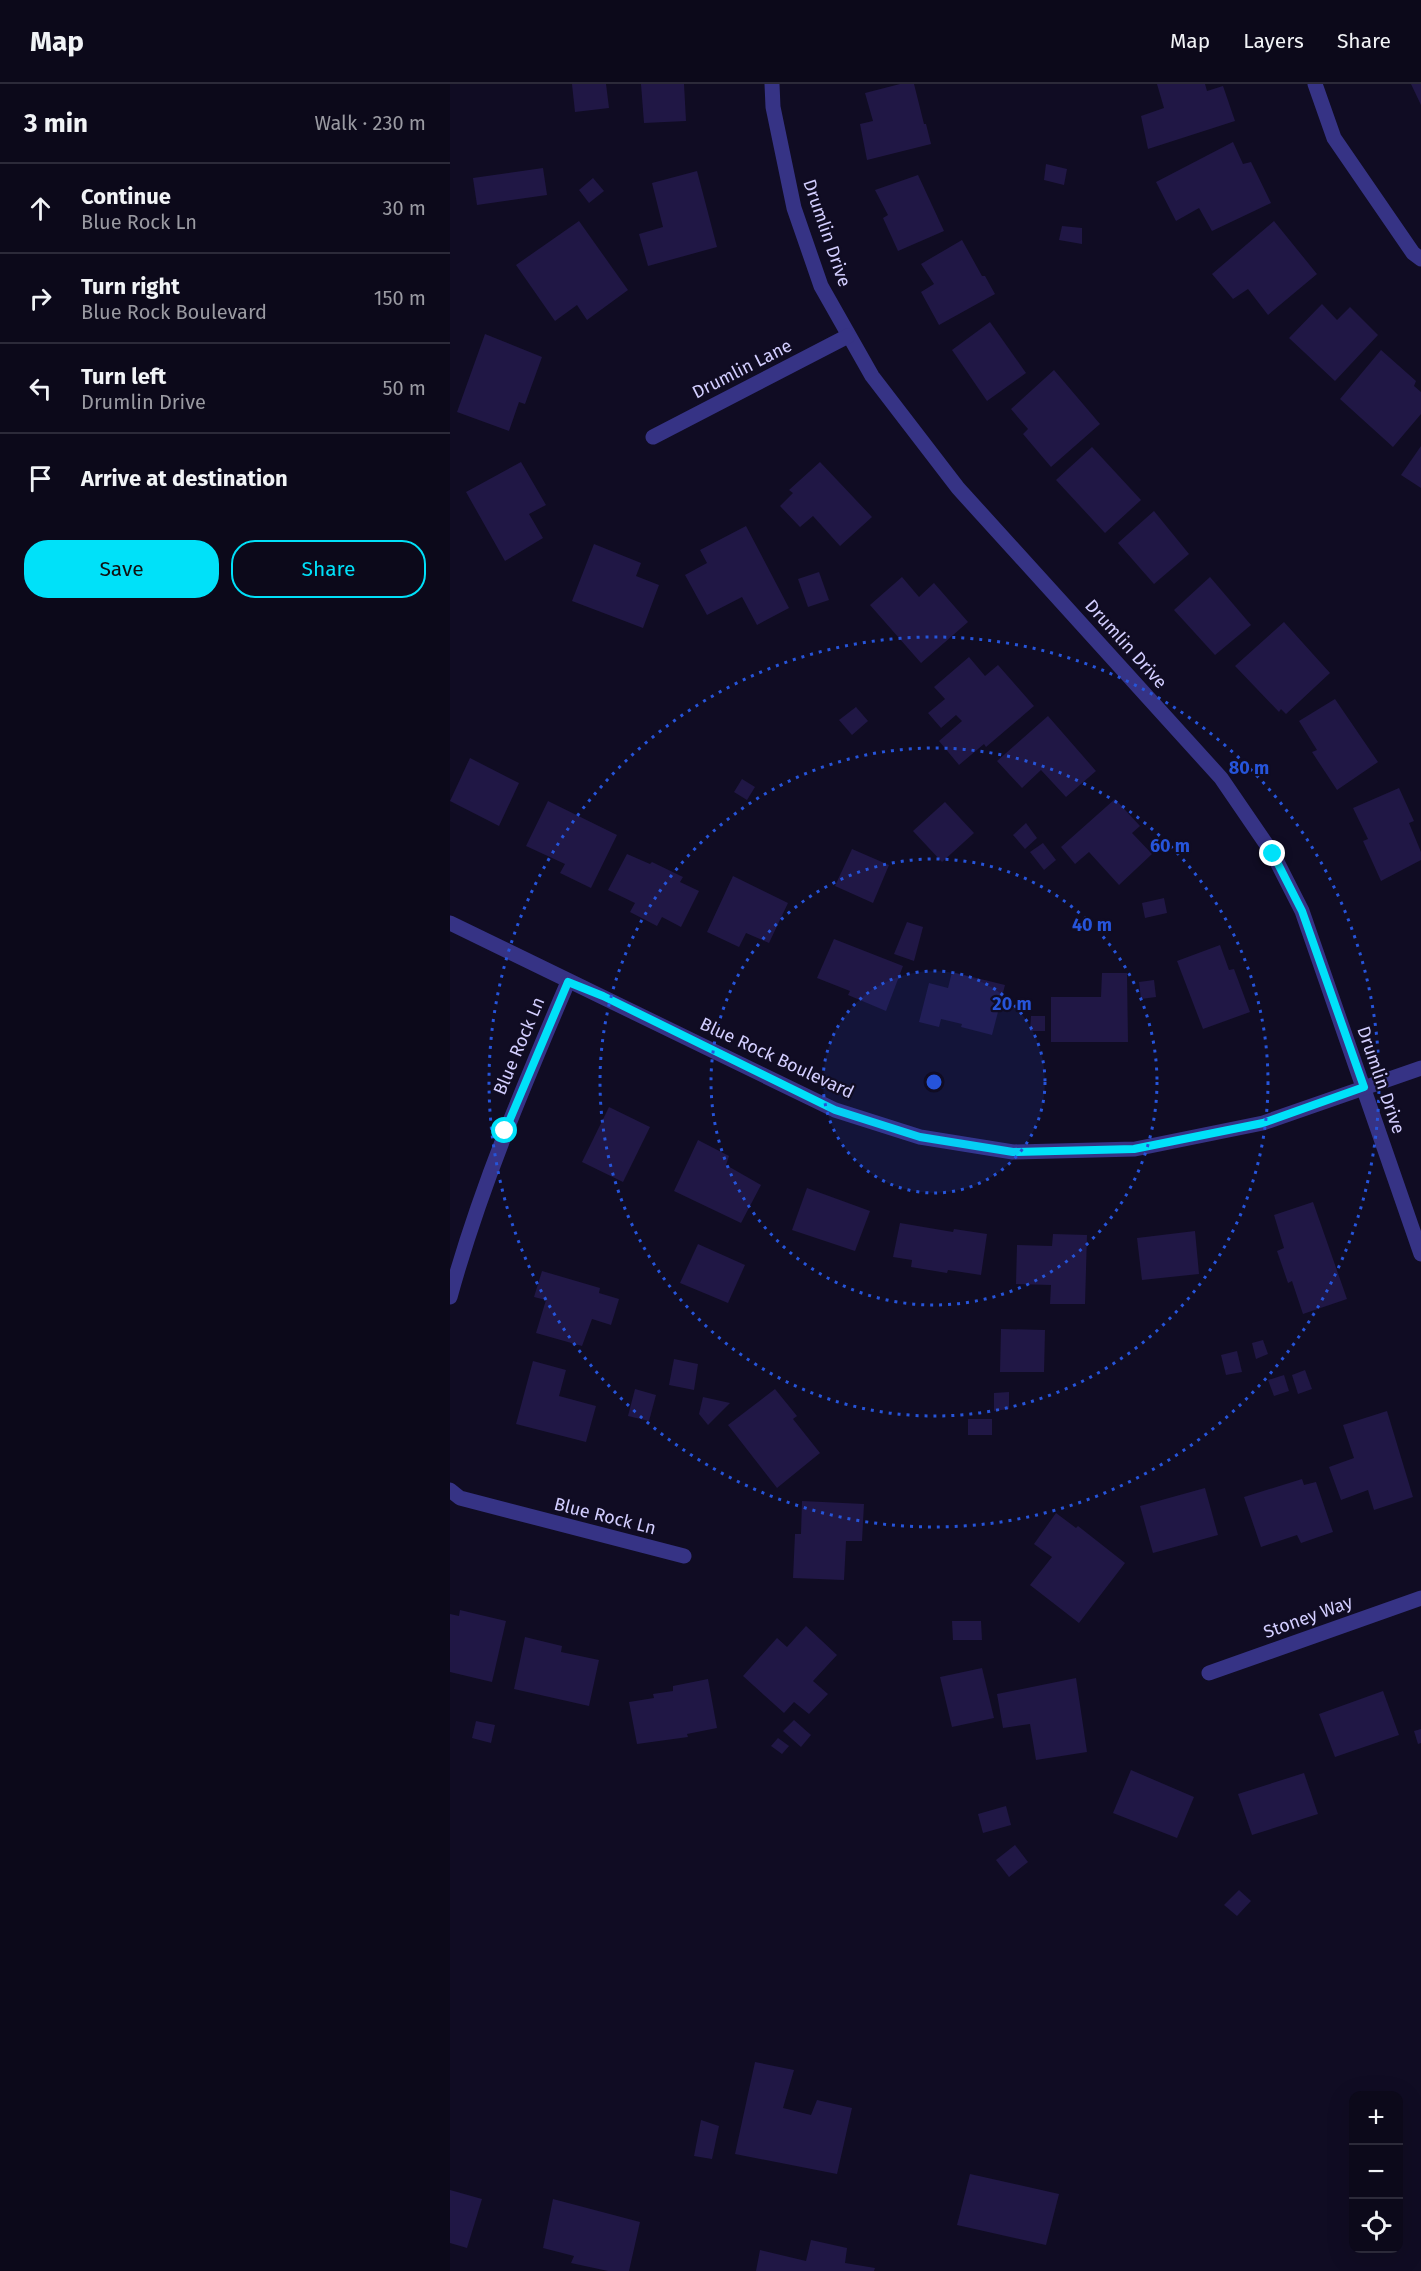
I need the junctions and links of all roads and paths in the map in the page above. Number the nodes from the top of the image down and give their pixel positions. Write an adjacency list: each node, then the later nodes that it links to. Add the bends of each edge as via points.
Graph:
1 (772, 84): 4 (street, Drumlin Drive, via 773,107 794,208 821,286)
2 (1315, 84): 3 (street, via 1334,138)
3 (1421, 259)
4 (848, 336): 5 (street, Drumlin Lane); 9 (street, Drumlin Drive, via 872,376 958,488 1221,778 1273,854 1302,911)
5 (653, 437)
6 (450, 922): 7 (street, Blue Rock Boulevard)
7 (568, 982): 9 (street, Blue Rock Boulevard, via 835,1110 920,1137 1013,1152 1134,1149 1263,1123); 11 (street, Blue Rock Ln, via 505,1131 467,1236)
8 (1421, 1068): 9 (street, Blue Rock Boulevard)
9 (1364, 1087): 10 (street, Drumlin Drive)
10 (1421, 1254)
11 (450, 1297)
12 (450, 1490): 13 (street, Blue Rock Ln, via 460,1498)
13 (684, 1556)
14 (1421, 1598): 15 (street, Stoney Way)
15 (1209, 1673)

